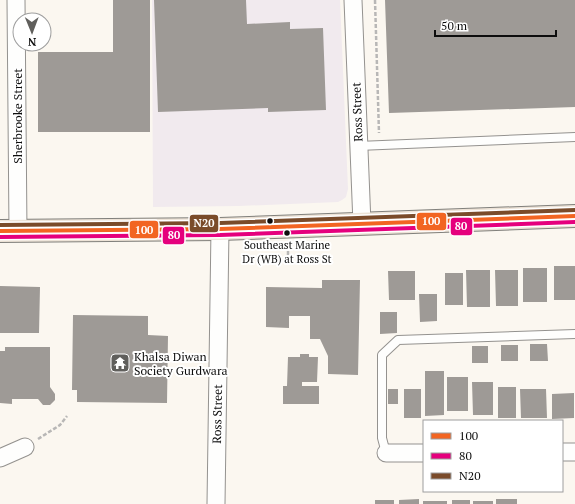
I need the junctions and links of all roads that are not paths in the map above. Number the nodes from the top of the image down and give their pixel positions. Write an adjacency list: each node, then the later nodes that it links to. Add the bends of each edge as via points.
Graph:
1 (16, 0): 8 (street, Sherbrooke Street)
2 (353, 0): 4 (street, Ross Street)
3 (575, 137): 4 (lane)
4 (358, 146): 6 (street, Ross Street)
5 (575, 216): 6 (main road)
6 (362, 224): 7 (main road)
7 (220, 229): 8 (main road); 16 (street, Ross Street)
8 (9, 231)
9 (575, 334): 13 (lane, via 398,340 382,356 382,438)
10 (25, 447): 15 (street)
11 (563, 452): 12 (street)
12 (575, 452)
13 (386, 453): 14 (street)
14 (423, 453)
15 (0, 458)
16 (216, 504)

